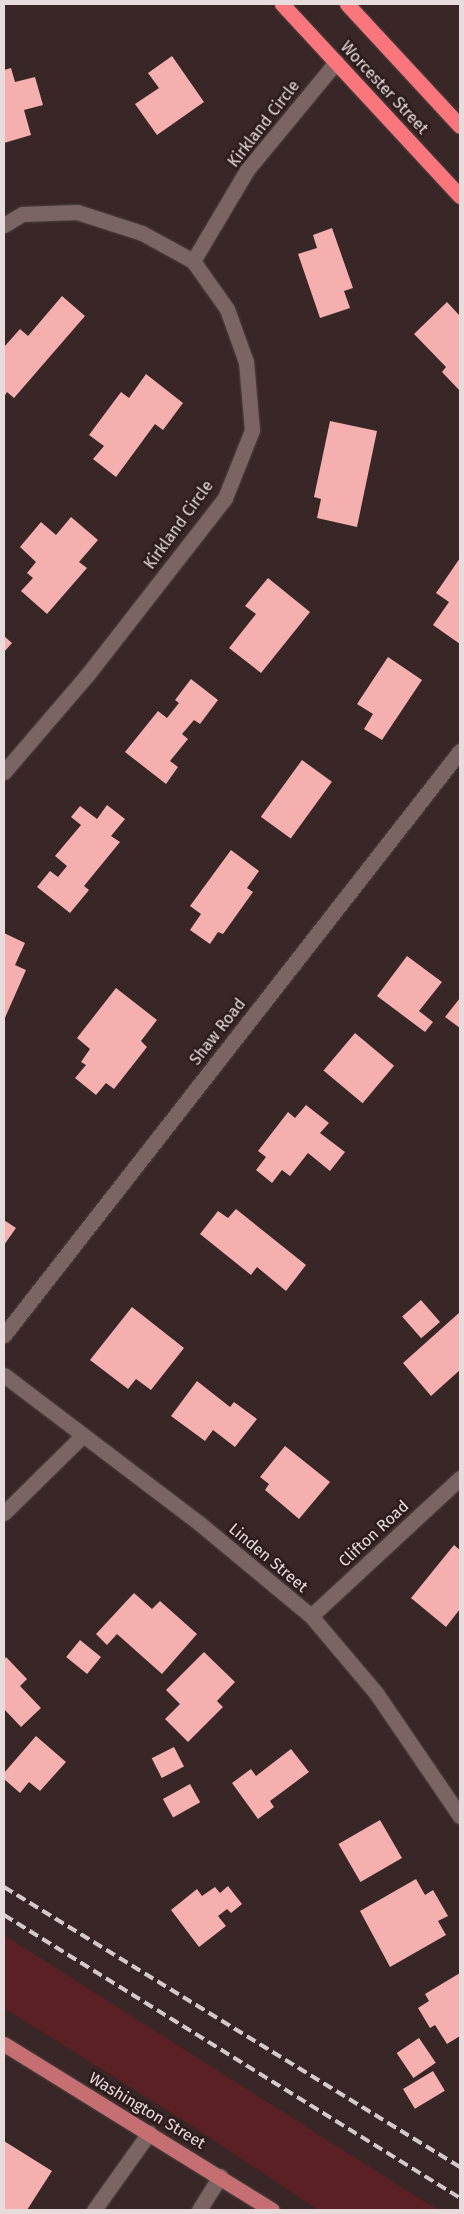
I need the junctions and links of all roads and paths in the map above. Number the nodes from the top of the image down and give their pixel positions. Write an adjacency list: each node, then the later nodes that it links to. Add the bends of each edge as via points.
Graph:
1 (282, 4): 3 (highway, Worcester Street)
2 (347, 4): 4 (highway, Worcester Street)
3 (336, 62): 5 (highway, Worcester Street); 7 (street, Kirkland Circle, via 247,170)
4 (460, 126)
5 (460, 196)
6 (4, 225): 7 (street, Kirkland Circle, via 22,214 77,212 142,233)
7 (193, 261): 9 (street, Kirkland Circle, via 227,310 246,362 252,430 225,498 88,674)
8 (460, 750): 10 (street, Shaw Road)
9 (4, 772)
10 (4, 1335)
11 (4, 1375): 12 (street, Linden Street)
12 (83, 1435): 14 (street); 15 (street, Linden Street)
13 (460, 1478): 15 (street, Clifton Road)
14 (4, 1513)
15 (311, 1616): 16 (street, Linden Street, via 376,1693)
16 (460, 1816)
17 (4, 2044): 18 (main road, Washington Street)
18 (149, 2133): 19 (main road, Washington Street); 20 (street)
19 (220, 2176): 21 (street); 22 (main road, Washington Street)
20 (94, 2210)
21 (198, 2210)
22 (272, 2210)

